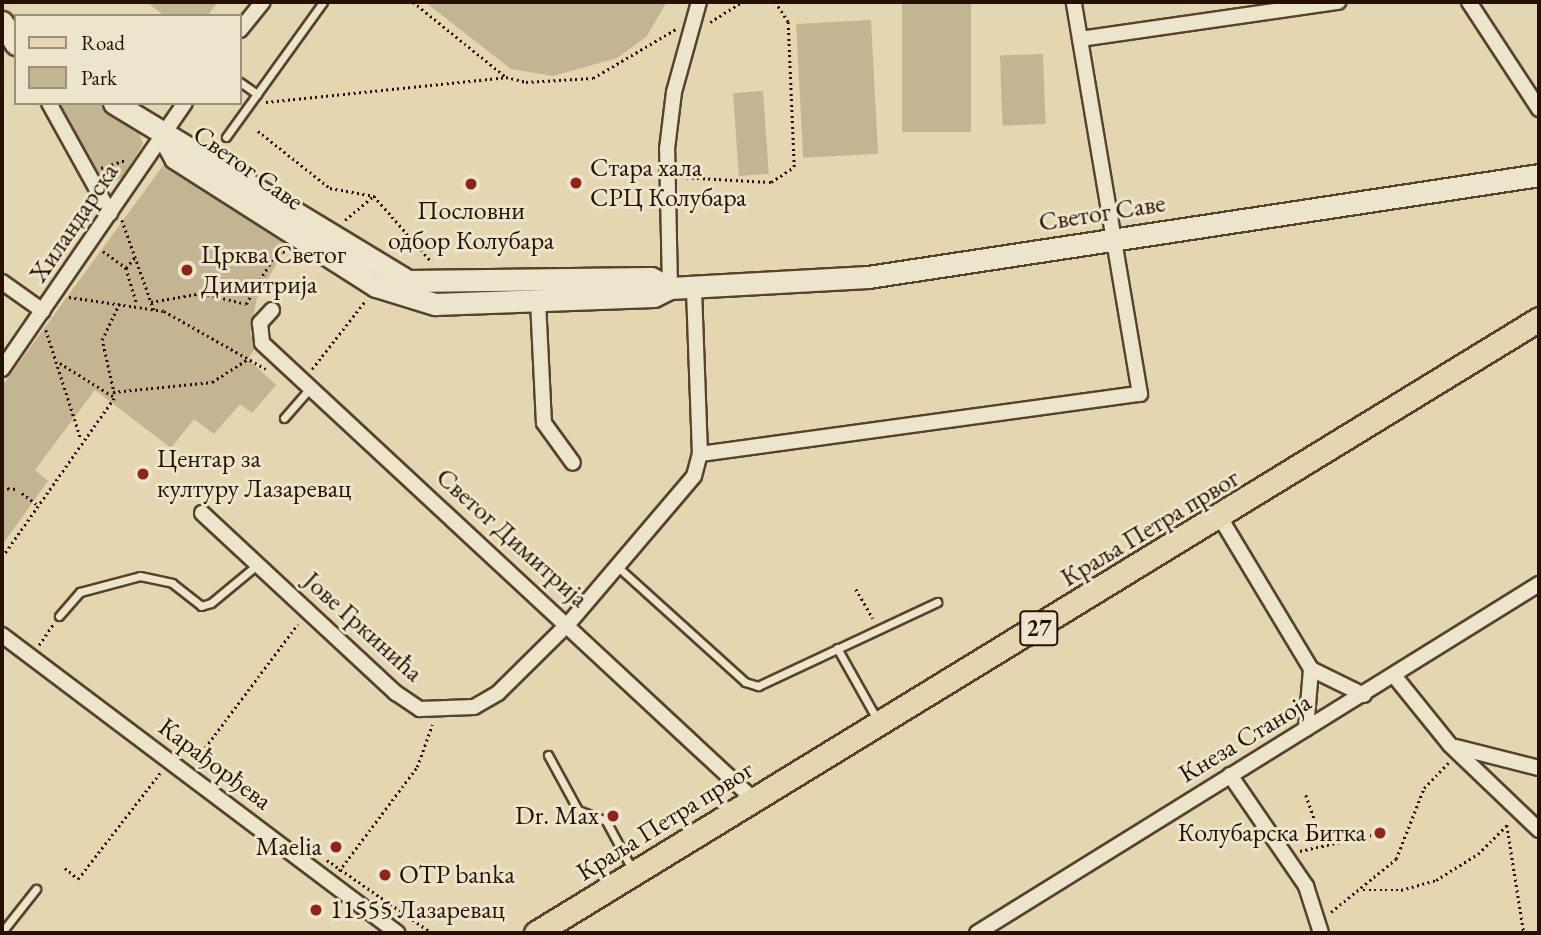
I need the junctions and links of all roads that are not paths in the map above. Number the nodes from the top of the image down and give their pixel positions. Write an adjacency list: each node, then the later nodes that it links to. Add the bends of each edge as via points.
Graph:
1 (263, 2): 8 (street)
2 (323, 2): 12 (lane)
3 (699, 2): 24 (street, via 674,92 667,177)
4 (1074, 2): 9 (street)
5 (1338, 2): 9 (street)
6 (1469, 2): 16 (street)
7 (2, 22): 10 (street)
8 (242, 28)
9 (1080, 39): 21 (street)
10 (14, 42)
11 (242, 83): 12 (lane)
12 (257, 94): 18 (lane)
13 (50, 105): 20 (street)
14 (117, 105): 17 (street)
15 (185, 105): 17 (street, Хиландарска)
16 (1539, 109)
17 (163, 136): 20 (street, Хиландарска); 24 (street, Светог Саве, via 188,145 408,281 651,278); 25 (street, Светог Саве, via 175,158 376,286 435,304)
18 (226, 137)
19 (1539, 175): 21 (street, Светог Саве)
20 (116, 214): 27 (street, Хиландарска)
21 (1115, 239): 23 (street, Светог Саве, via 868,277); 32 (street, via 1142,385 1131,399)
22 (2, 282): 27 (street)
23 (694, 288): 24 (street, Светог Саве); 32 (street)
24 (670, 289): 25 (street, Светог Саве, via 654,296)
25 (538, 301): 33 (street, via 544,423)
26 (272, 310): 30 (street, Светог Димитрија, via 259,337)
27 (43, 317): 29 (street, Хиландарска)
28 (1539, 319): 35 (main road, Краља Петра првог / 27)
29 (2, 369)
30 (308, 383): 31 (lane); 41 (street, Светог Димитрија)
31 (284, 418)
32 (700, 454): 37 (street, Јове Гркинића, via 694,476)
33 (573, 463)
34 (202, 513): 36 (street, Јове Гркинића)
35 (1221, 519): 44 (street); 47 (main road, Краља Петра првог / 27)
36 (257, 565): 40 (lane, via 201,606 172,583 140,576 80,592); 41 (street, Јове Гркинића, via 396,693 433,711 474,707 498,693)
37 (619, 568): 41 (street, Јове Гркинића); 43 (lane, via 745,682 778,680)
38 (1539, 584): 45 (street, Кнеза Станоја)
39 (937, 602): 43 (lane)
40 (59, 616)
41 (569, 623): 53 (street, Светог Димитрија)
42 (2, 635): 59 (street, Карађорђева)
43 (837, 648): 47 (lane)
44 (1311, 669): 46 (street); 48 (street)
45 (1396, 678): 46 (street, Кнеза Станоја); 49 (street)
46 (1364, 695): 48 (street, Кнеза Станоја)
47 (880, 724): 53 (main road, Краља Петра првог / 27)
48 (1306, 729): 52 (street, Кнеза Станоја)
49 (1450, 745): 51 (street); 54 (street)
50 (548, 755): 55 (lane, via 578,810 606,821)
51 (1539, 768)
52 (1230, 775): 57 (street, via 1316,903); 61 (street, Кнеза Станоја)
53 (753, 799): 55 (main road, Краља Петра првог / 27)
54 (1539, 830)
55 (634, 873): 60 (main road, Краља Петра првог / 27)
56 (36, 889): 58 (lane)
57 (1320, 927)
58 (2, 932)
59 (397, 933)
60 (536, 933)
61 (977, 933)

